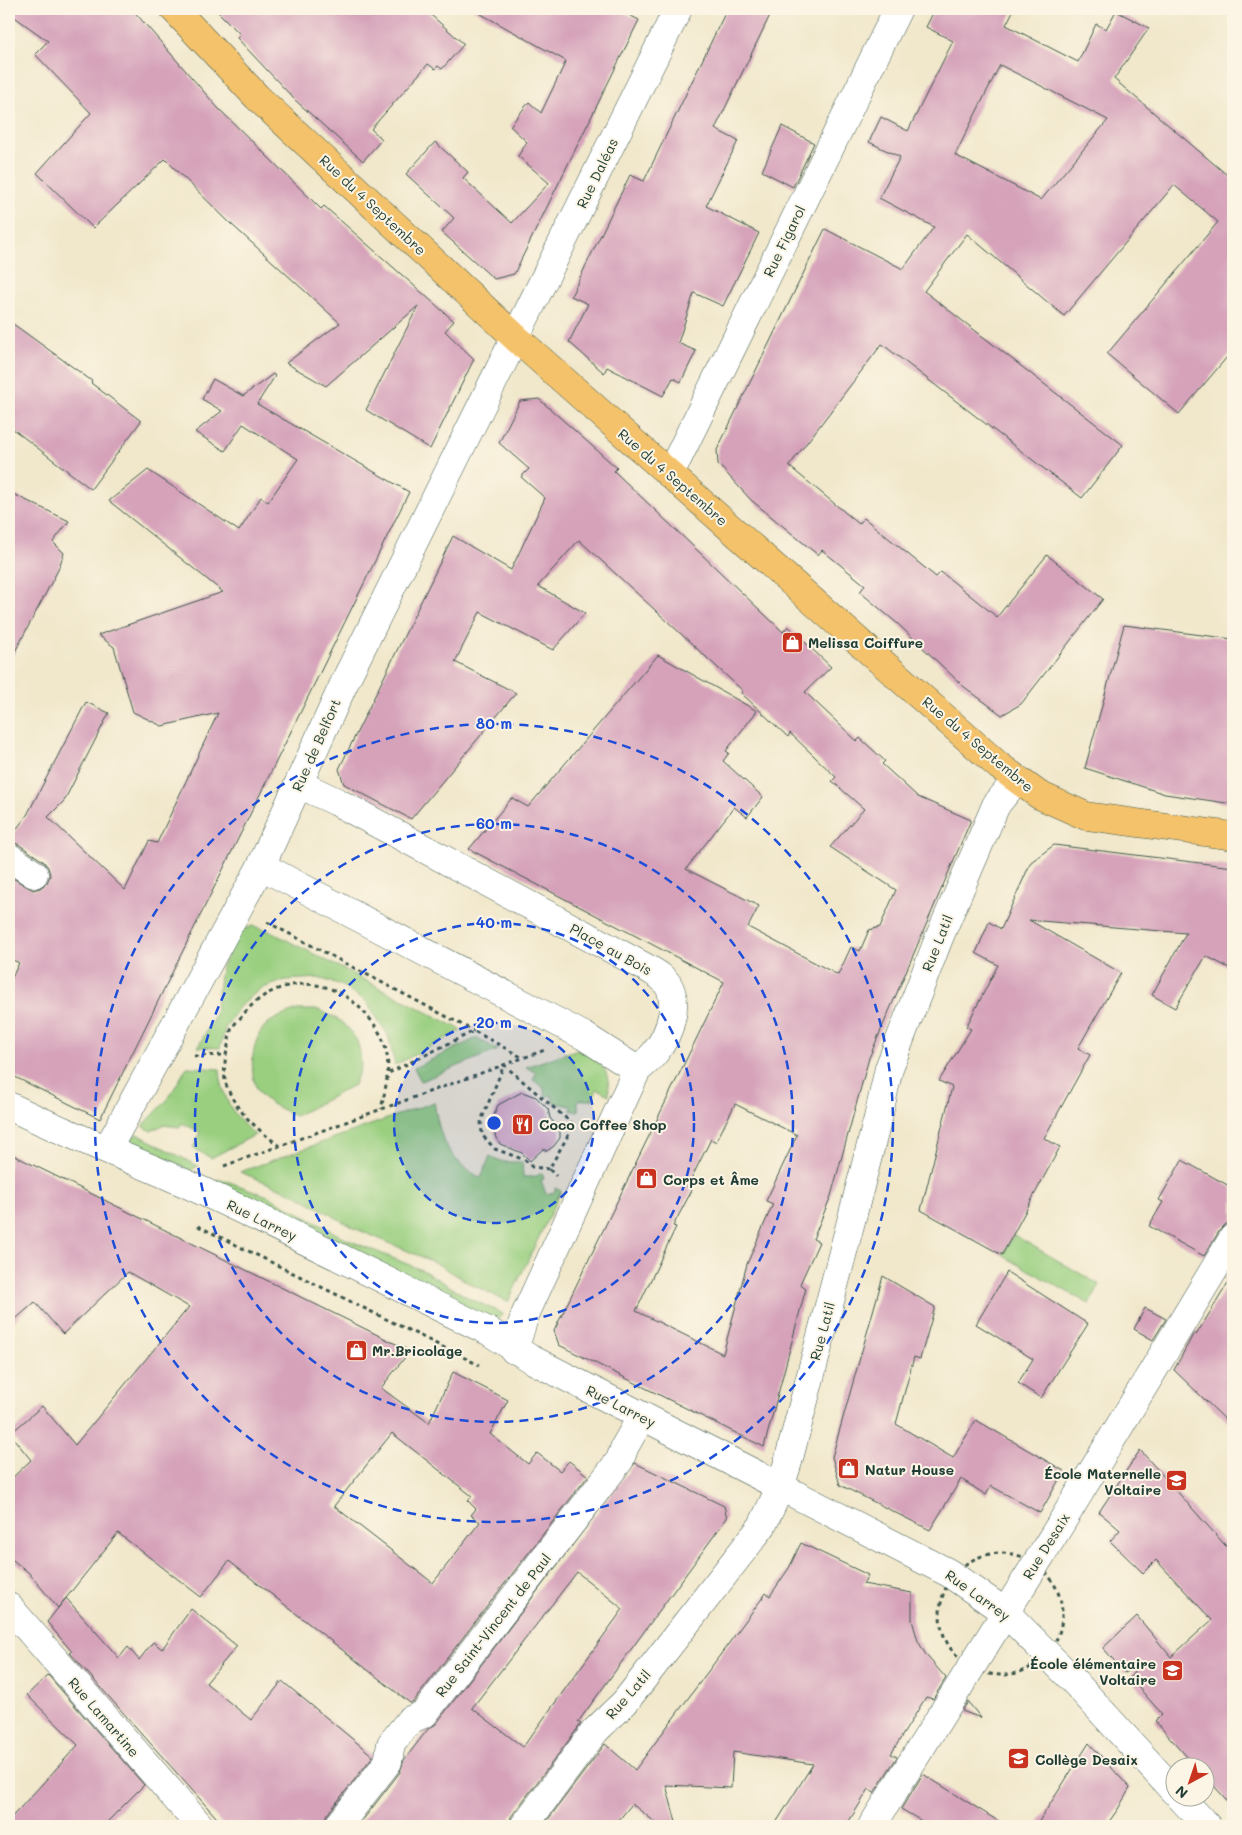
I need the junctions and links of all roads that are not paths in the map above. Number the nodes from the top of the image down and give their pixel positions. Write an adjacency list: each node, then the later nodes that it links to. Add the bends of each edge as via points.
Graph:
1 (174, 9): 4 (main road, Rue du 4 Septembre, via 257,97)
2 (678, 9): 4 (street, Rue Daléas)
3 (898, 9): 5 (street, Rue Figarol)
4 (516, 338): 5 (main road, Rue du 4 Septembre); 7 (street, Rue de Belfort, via 347,677)
5 (670, 474): 6 (main road, Rue du 4 Septembre)
6 (1017, 779): 8 (main road, Rue du 4 Septembre, via 1039,795 1086,816); 18 (street, Rue Latil, via 996,805 939,938 889,1068)
7 (299, 784): 10 (street, Rue de Belfort); 12 (street, Place au Bois, via 663,978 672,992 671,1020 655,1053)
8 (1233, 836)
9 (9, 857): 11 (street)
10 (261, 866): 12 (street, via 584,1036); 14 (street, Rue de Belfort)
11 (34, 874)
12 (637, 1070): 16 (street, Place au Bois, via 525,1316)
13 (9, 1106): 14 (street, Rue Larrey, via 73,1137)
14 (108, 1148): 16 (street, Rue Larrey, via 490,1332)
15 (1233, 1238): 20 (street, Rue Desaix)
16 (514, 1350): 17 (street, Rue Larrey)
17 (642, 1416): 18 (street, Rue Larrey); 24 (street, Rue Saint-Vincent de Paul, via 620,1460 424,1714 410,1720 391,1744 388,1762)
18 (780, 1488): 20 (street, Rue Larrey, via 949,1573); 25 (street, Rue Latil, via 762,1526 625,1702 595,1731)
19 (9, 1607): 23 (street, Rue Lamartine)
20 (1005, 1612): 21 (street, Rue Larrey, via 1071,1678); 26 (street, Rue Desaix)
21 (1164, 1780)
22 (1190, 1808): 27 (street)
23 (200, 1826)
24 (338, 1826)
25 (524, 1826)
26 (872, 1826)
27 (1207, 1826)

